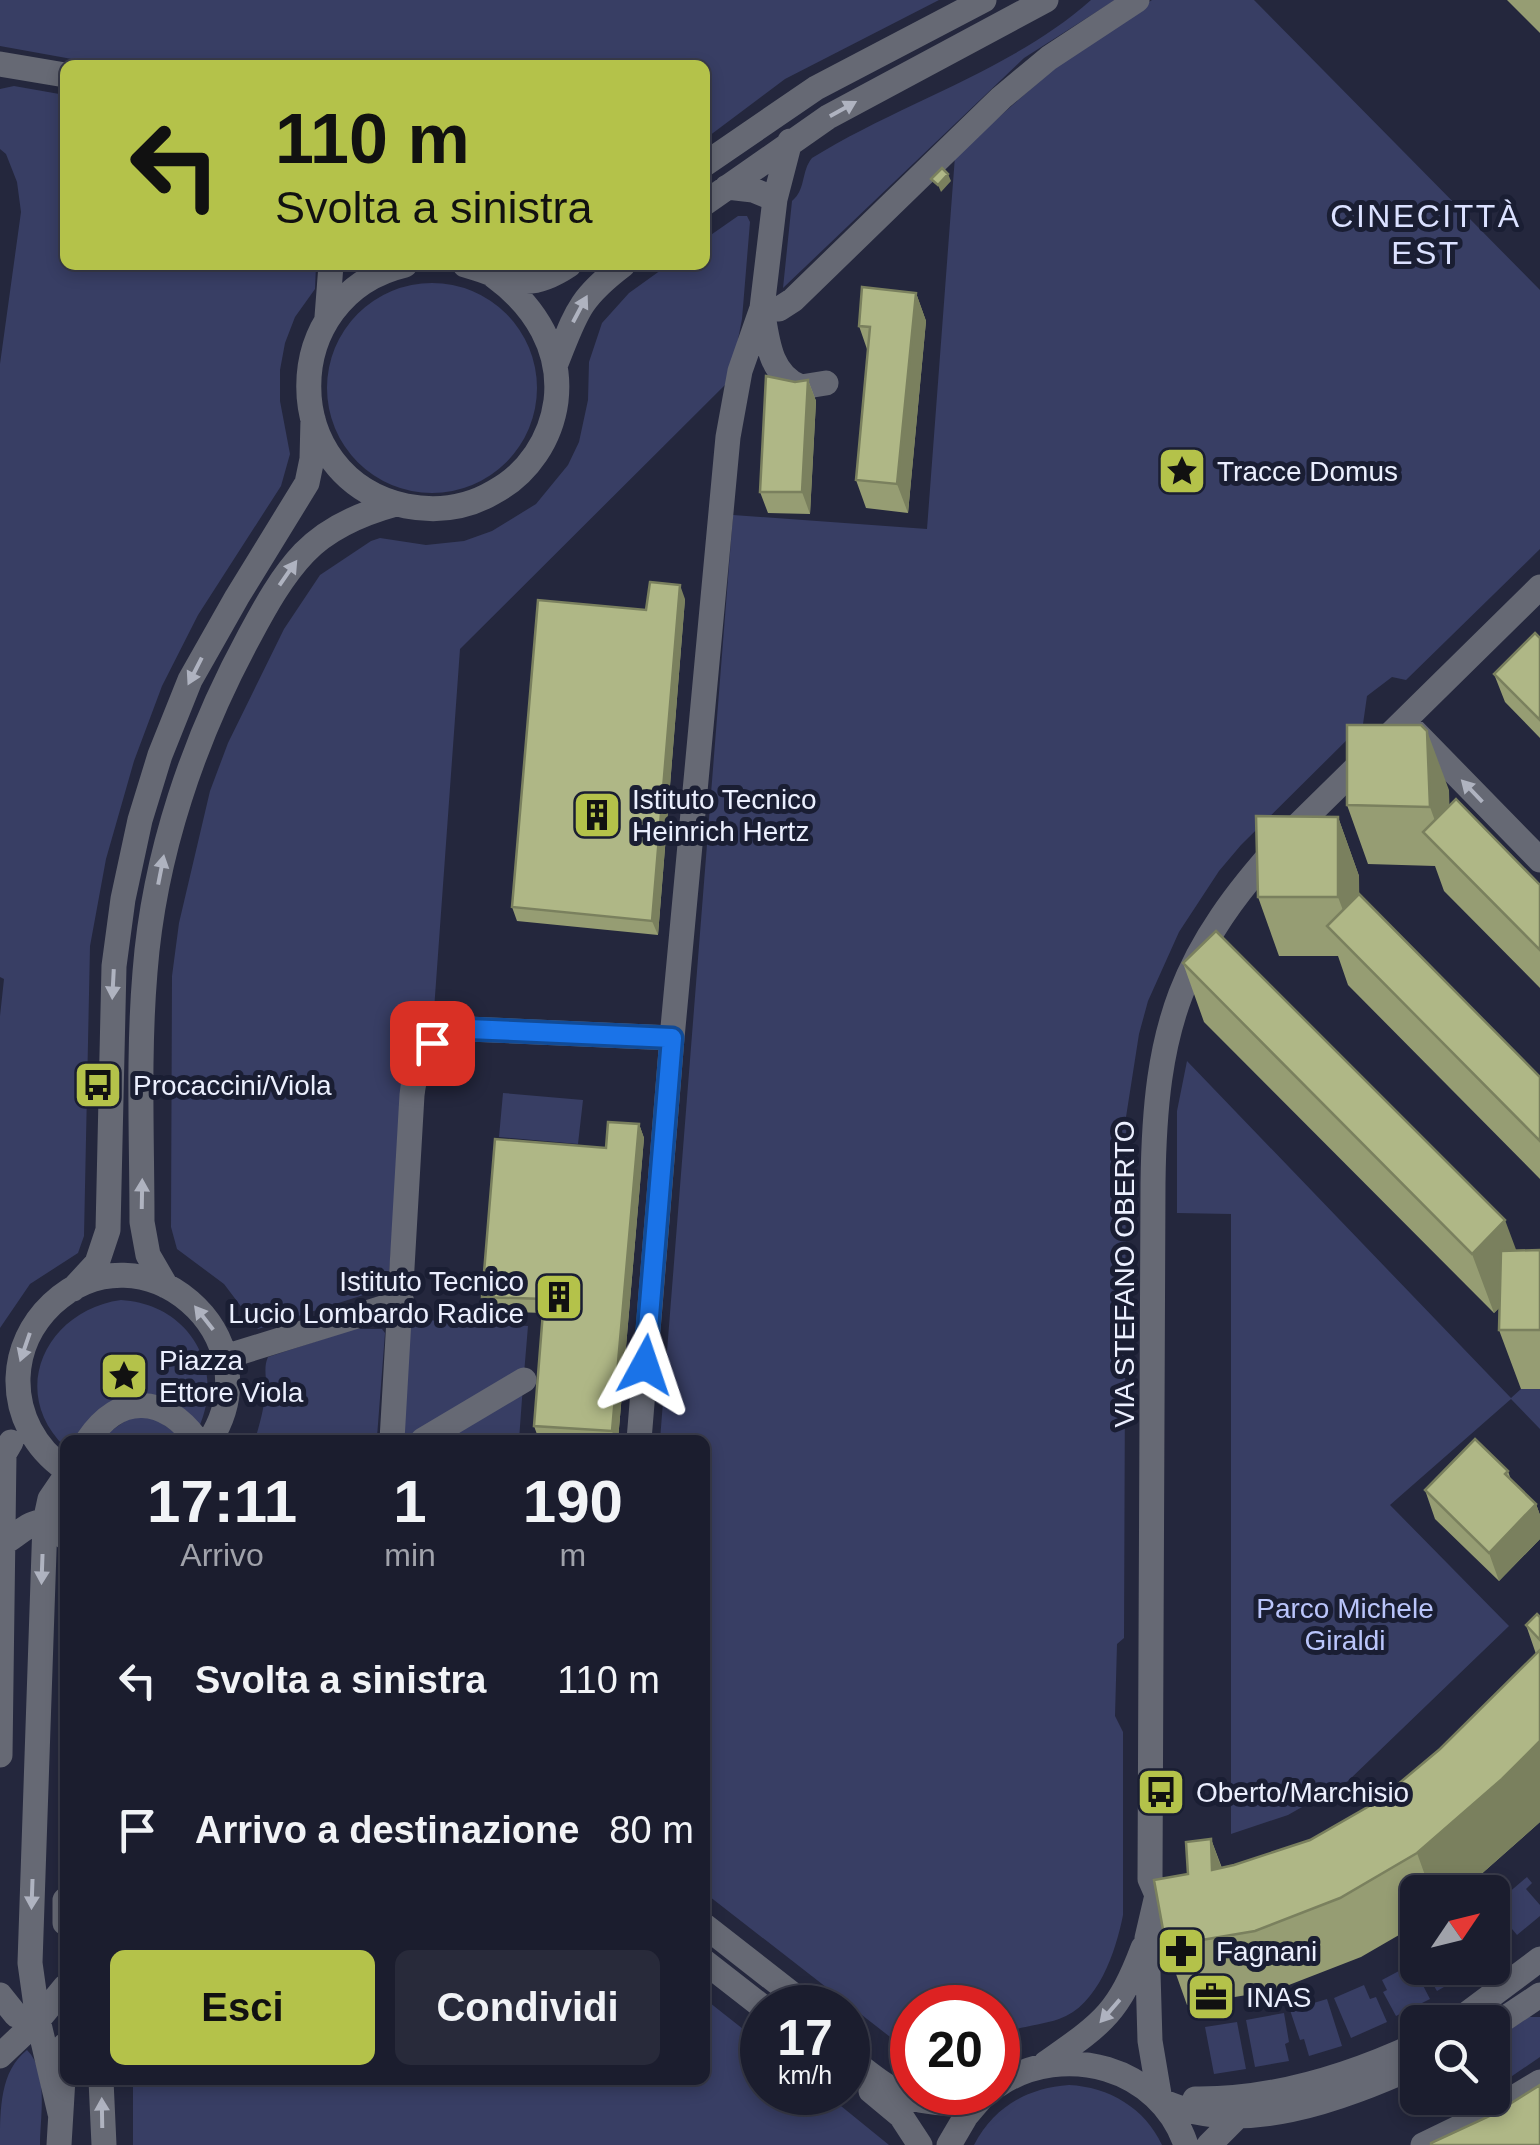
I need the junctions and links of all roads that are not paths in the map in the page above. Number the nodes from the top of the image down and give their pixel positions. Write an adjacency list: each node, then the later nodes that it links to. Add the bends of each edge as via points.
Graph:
1 (984, 0): 7 (street, via 816,88)
2 (1046, 0): 6 (street, one-way to 2)
3 (1137, 0): 17 (street, via 1025,77 793,300)
4 (1, 64): 5 (street)
5 (60, 75)
6 (790, 142): 8 (street); 10 (street)
7 (710, 161)
8 (727, 187): 9 (street); 10 (street)
9 (710, 199)
10 (775, 199): 17 (street)
11 (332, 270): 18 (street)
12 (393, 270): 18 (street, via 364,281)
13 (478, 270): 16 (street)
14 (559, 270): 16 (street, via 513,282)
15 (617, 270): 19 (street, one-way to 15, via 583,301)
16 (495, 277): 19 (street, via 532,311)
17 (762, 308): 20 (street, via 782,375 801,387); 26 (street, via 740,370 728,437)
18 (327, 318): 21 (street, via 310,367)
19 (555, 366): 22 (street, via 550,426 514,480 478,501 439,510)
20 (826, 383)
21 (312, 419): 22 (street, via 334,463 362,489); 28 (street, one-way to 28, via 307,484 190,680 144,804 114,966 108,1230 97,1263)
22 (396, 504): 27 (street, one-way to 22, via 148,1256 142,1222 144,992 172,824 212,710 283,579 335,529)
23 (1540, 587): 24 (street, VIA STEFANO OBERTO)
24 (1405, 722): 25 (street, one-way to 24); 46 (street, VIA STEFANO OBERTO, via 1288,835 1228,908 1184,982 1162,1052 1153,1183 1150,1879 1165,1893)
25 (1540, 860)
26 (672, 1038): 29 (street, via 468,1029 432,1043 417,1067 412,1095); 37 (street)
27 (166, 1286): 28 (street, via 130,1276); 30 (street, one-way to 27, via 203,1314)
28 (73, 1289): 38 (street, one-way to 38, via 43,1313 24,1346)
29 (402, 1302): 30 (street); 35 (street)
30 (225, 1357): 34 (street, via 226,1400)
31 (524, 1380): 36 (street)
32 (93, 1435): 33 (street, via 113,1414 151,1406)
33 (205, 1435)
34 (211, 1435)
35 (392, 1435)
36 (431, 1435)
37 (639, 1435)
38 (8, 1448): 39 (street, via 42,1449); 40 (street); 43 (street)
39 (60, 1467)
40 (60, 1469)
41 (60, 1479): 42 (street, via 50,1499)
42 (55, 1530): 43 (street, via 27,1525); 60 (street, one-way to 60, via 30,1963)
43 (2, 1544): 44 (street)
44 (0, 1755)
45 (710, 1930): 52 (street)
46 (1147, 1938): 64 (street, one-way to 64, via 1112,2012); 72 (street, VIA STEFANO OBERTO, via 1151,2054)
47 (710, 1950): 51 (street)
48 (1540, 1959): 58 (street)
49 (710, 1966): 53 (street)
50 (710, 1979): 57 (street)
51 (755, 1985)
52 (781, 1985)
53 (740, 1989)
54 (60, 1992): 60 (street)
55 (0, 1995): 60 (street, via 16,2015)
56 (1540, 1995): 59 (street)
57 (740, 2003)
58 (1479, 2005)
59 (1510, 2015)
60 (38, 2020): 63 (street); 74 (street)
61 (1400, 2051): 72 (street, via 1270,2094)
62 (870, 2054): 65 (street)
63 (0, 2056)
64 (1046, 2063): 67 (street); 72 (street, via 1110,2070)
65 (890, 2069)
66 (1400, 2072): 76 (street, via 1314,2104)
67 (1020, 2073)
68 (1540, 2082): 84 (street)
69 (62, 2085): 74 (street)
70 (102, 2085): 78 (street, one-way to 70)
71 (870, 2090): 80 (street, via 901,2116)
72 (1160, 2100): 76 (street); 82 (street)
73 (870, 2104): 79 (street)
74 (60, 2113): 77 (street)
75 (972, 2115): 81 (street)
76 (1236, 2118): 83 (street)
77 (59, 2145)
78 (104, 2145)
79 (909, 2145)
80 (920, 2145)
81 (949, 2145)
82 (1186, 2145)
83 (1209, 2145)
84 (1422, 2145)

